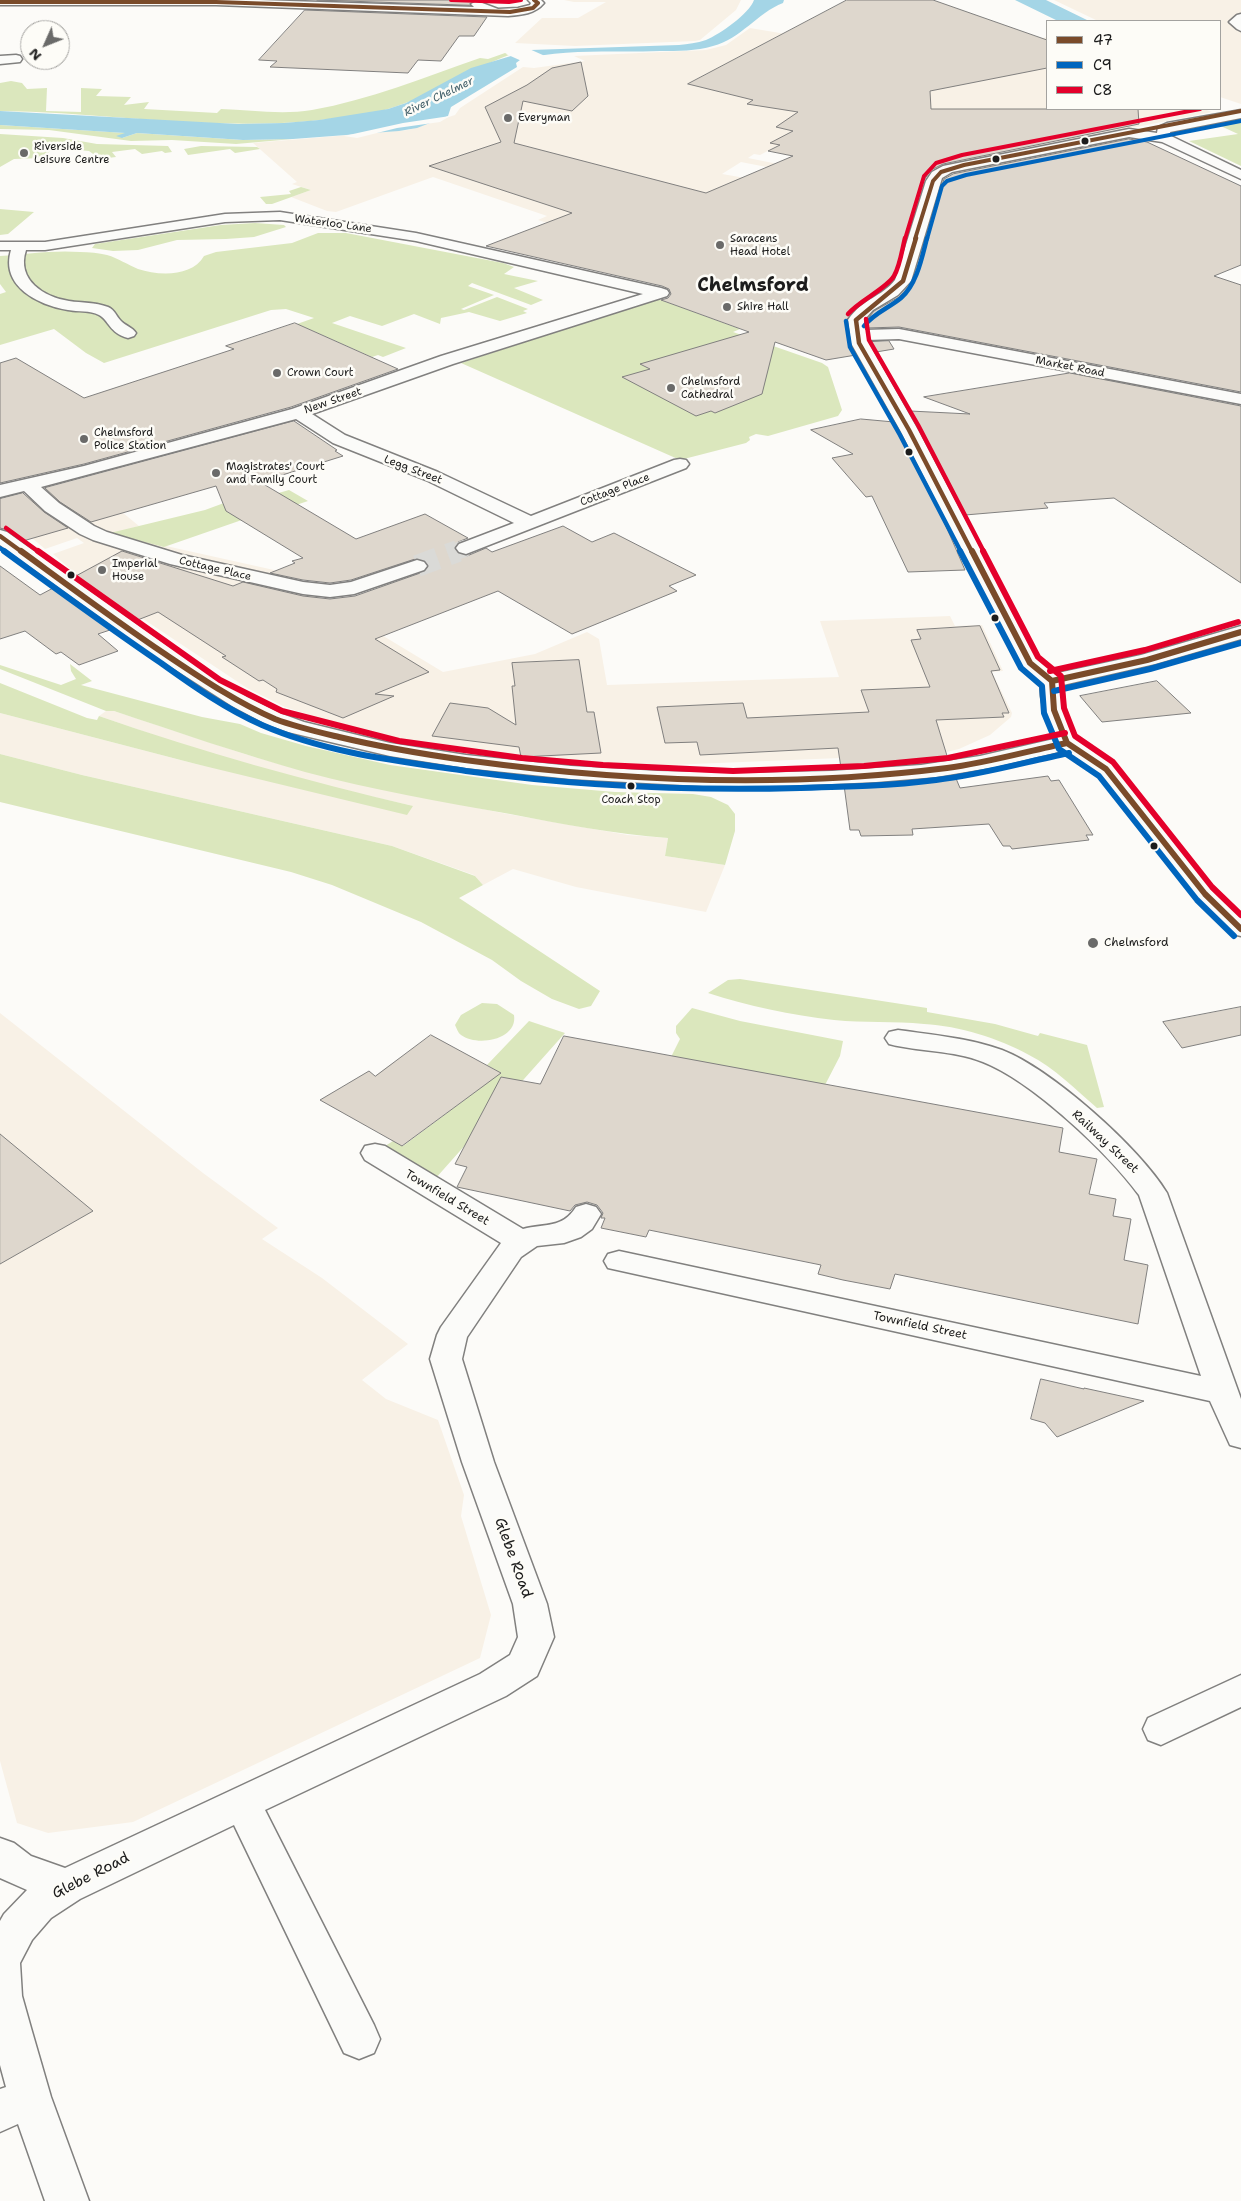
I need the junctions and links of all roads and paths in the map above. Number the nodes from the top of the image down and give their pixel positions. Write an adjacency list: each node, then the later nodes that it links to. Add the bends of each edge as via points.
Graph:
1 (481, 0): 5 (street, via 450,4); 6 (street, via 479,7)
2 (534, 0): 6 (street, via 537,5 527,10)
3 (171, 1): 4 (street); 5 (street)
4 (0, 2)
5 (351, 6): 6 (street)
6 (491, 11)
7 (16, 59): 8 (street)
8 (0, 60)
9 (1241, 114): 10 (street, via 1175,125)
10 (1164, 134): 11 (street); 15 (street, via 1130,133 964,165 937,175 932,181 903,281 895,290 864,307)
11 (1241, 175)
12 (0, 246): 13 (street, Waterloo Lane)
13 (20, 247): 14 (street, Waterloo Lane, via 74,243 225,218 280,216 424,239); 16 (street, via 14,267 25,284 52,302 103,311)
14 (661, 293): 18 (street, New Street, via 447,360)
15 (857, 327): 17 (street, Market Road); 27 (street, via 859,343 909,430 1030,663)
16 (128, 333)
17 (1241, 399)
18 (298, 413): 20 (street, New Street); 22 (street, Legg Street, via 368,452 432,476)
19 (680, 464): 22 (street, Cottage Place)
20 (29, 485): 21 (street, New Street); 25 (street, Cottage Place, via 52,507 100,536 177,560 303,588 330,591 354,588)
21 (0, 491)
22 (530, 523): 24 (street, Cottage Place)
23 (0, 536): 28 (street, via 152,645 243,704 313,731 397,751 530,769 733,781 865,776 950,768)
24 (466, 548)
25 (417, 566)
26 (1241, 632): 27 (street, via 1168,656)
27 (1052, 681): 28 (street, via 1054,710)
28 (1067, 743): 29 (street, via 1106,769 1206,894)
29 (1241, 929)
30 (898, 1038): 35 (street, Railway Street, via 966,1049 1014,1065 1059,1100 1135,1168 1153,1193)
31 (375, 1153): 33 (street, Townfield Street)
32 (586, 1214): 33 (street, via 574,1229 562,1234 533,1236)
33 (520, 1241): 39 (street, Glebe Road, via 499,1265 452,1335 446,1359 478,1462 530,1604 536,1637 524,1665 493,1685)
34 (618, 1261): 35 (street, Townfield Street)
35 (1232, 1389): 36 (street, Railway Street)
36 (1241, 1436)
37 (1241, 1690): 38 (street)
38 (1160, 1729)
39 (243, 1804): 41 (street, Glebe Road); 43 (street)
40 (0, 1855): 41 (street, via 18,1869)
41 (66, 1886): 42 (street, Glebe Road, via 37,1905 18,1927)
42 (0, 1960): 44 (street, Glebe Road)
43 (358, 2039)
44 (15, 2104): 45 (street, Glebe Road)
45 (66, 2201)

